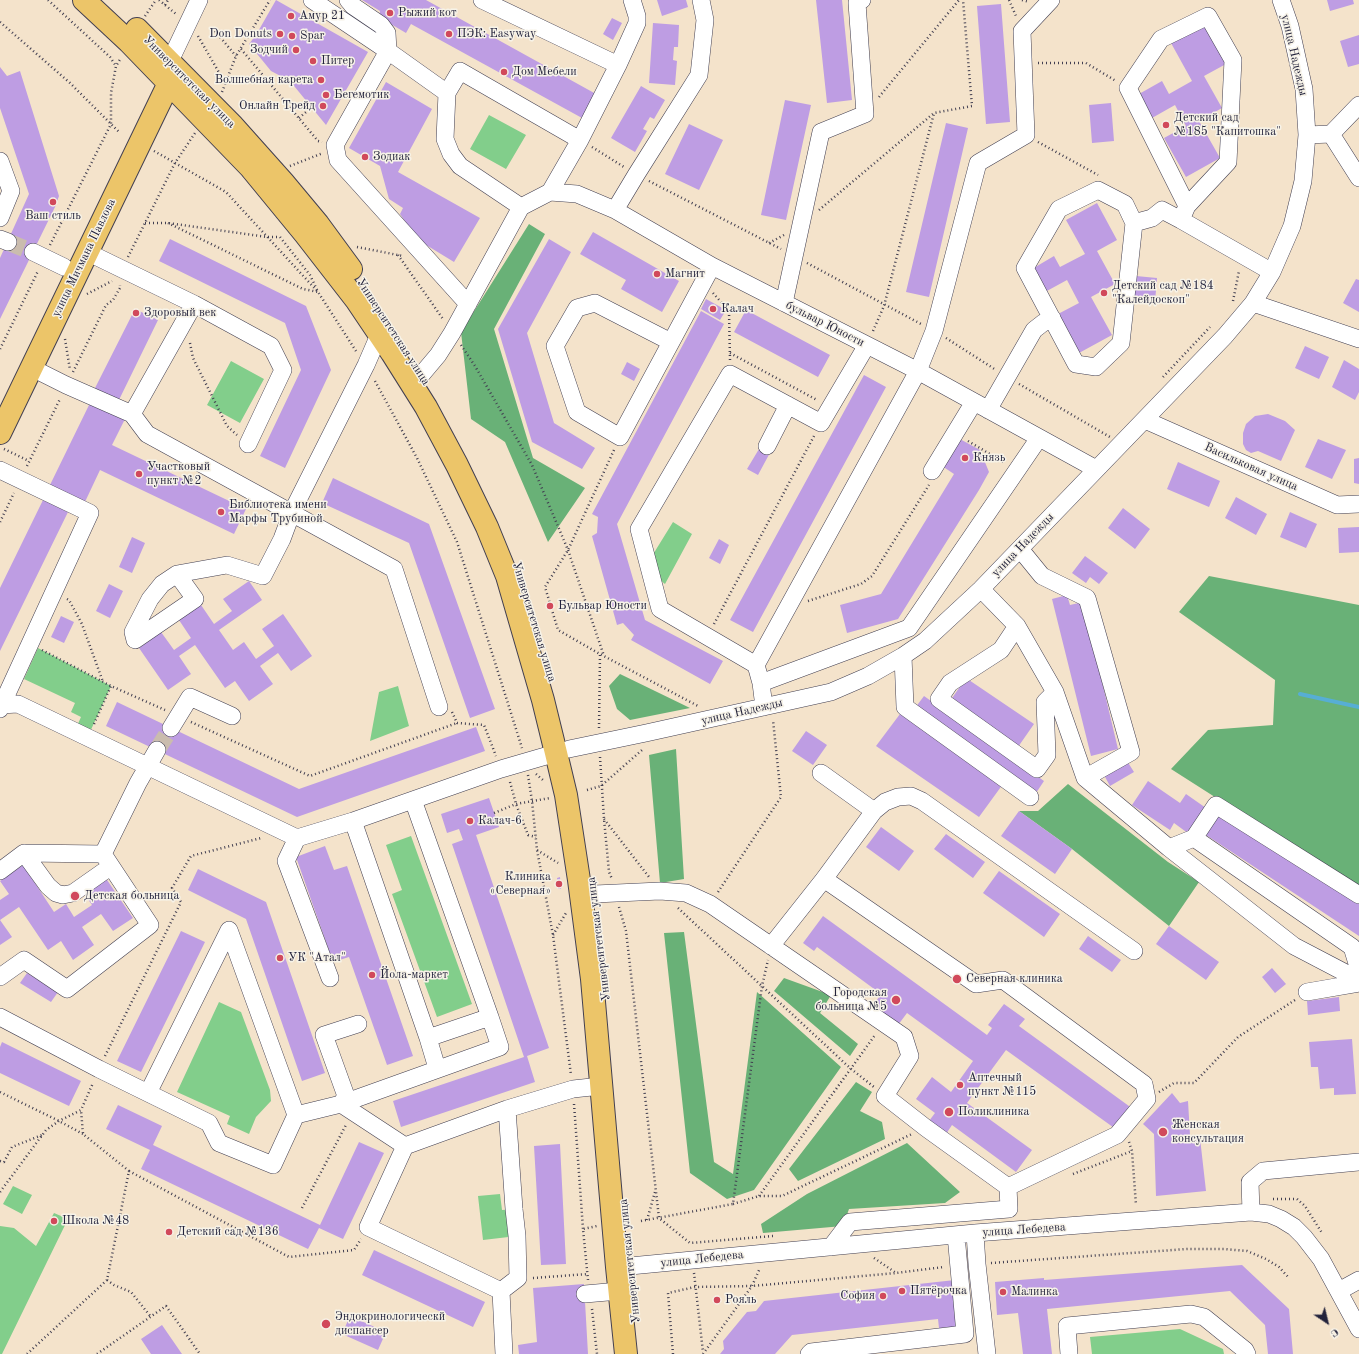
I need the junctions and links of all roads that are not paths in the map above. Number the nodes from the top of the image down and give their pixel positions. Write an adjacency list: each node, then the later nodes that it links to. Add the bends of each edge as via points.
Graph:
1 (84, 0): 14 (main road, Университетская улица)
2 (105, 0): 14 (main road, Университетская улица)
3 (199, 0): 14 (street, улица Мичмана Павлова)
4 (312, 0): 12 (street)
5 (348, 0): 12 (street, via 387,33)
6 (482, 0): 13 (street)
7 (632, 0): 13 (street, via 637,23)
8 (701, 0): 24 (street, via 705,20 699,75)
9 (862, 0): 33 (street, via 857,3 865,114 821,132)
10 (1051, 0): 45 (street, via 1022,31 1026,135 978,164 934,331)
11 (1281, 0): 18 (street, улица Надежды, via 1290,26 1304,89)
12 (388, 51): 15 (street); 36 (street, via 334,145 338,160)
13 (618, 65): 19 (street)
14 (166, 72): 28 (main road, улица Мичмана Павлова); 38 (main road, Университетская улица, via 229,120 283,182 354,273)
15 (447, 93): 19 (street, via 460,71); 23 (street, via 445,139 451,154 460,166)
16 (1359, 105): 17 (street)
17 (1331, 134): 18 (street); 21 (street)
18 (1307, 135): 32 (street, улица Надежды, via 1300,196 1292,226)
19 (580, 140): 22 (street)
20 (0, 161): 26 (street, via 11,191)
21 (1359, 178)
22 (550, 192): 23 (street); 24 (street, бульвар Юности, via 577,194)
23 (521, 207): 36 (street)
24 (615, 210): 30 (street, бульвар Юности)
25 (1184, 213): 25 (street, via 1128,88 1161,40 1208,16 1233,60 1228,162); 27 (street, via 1162,210 1152,218); 32 (street)
26 (0, 218)
27 (1134, 223): 37 (street, via 1125,204 1098,190 1059,209 1025,268); 37 (street, via 1121,342 1096,367 1076,364)
28 (81, 249): 31 (main road, улица Мичмана Павлова); 35 (street); 43 (main road, улица Мичмана Павлова)
29 (38, 255): 31 (street)
30 (712, 266): 33 (street, бульвар Юности); 40 (street)
31 (64, 267): 43 (main road, улица Мичмана Павлова)
32 (1272, 272): 34 (street, улица Надежды)
33 (784, 303): 41 (street, бульвар Юности)
34 (1253, 303): 39 (street); 51 (street, улица Надежды)
35 (194, 304): 50 (street); 54 (street, via 271,346 282,370)
36 (468, 304): 46 (street, via 438,355)
37 (1052, 318): 49 (street, via 1034,330 1007,377)
38 (385, 331): 42 (main road, Университетская улица); 44 (street)
39 (1359, 339)
40 (671, 342): 40 (street, via 620,437 577,412 555,346 577,308 595,303)
41 (867, 345): 45 (street, бульвар Юности); 48 (street, via 821,423)
42 (398, 349): 44 (street); 46 (main road, Университетская улица)
43 (25, 365): 47 (main road, улица Мичмана Павлова); 50 (street); 53 (main road, улица Мичмана Павлова)
44 (365, 365): 60 (street)
45 (918, 371): 49 (street, бульвар Юности); 66 (street)
46 (416, 378): 75 (main road, Университетская улица, via 449,421 483,486 511,550 532,609 559,707)
47 (0, 400)
48 (788, 405): 55 (street); 66 (street, via 730,374 640,529 660,609)
49 (981, 406): 52 (street, бульвар Юности); 58 (street, via 955,434)
50 (132, 414): 60 (street, via 147,434)
51 (1145, 420): 56 (street, улица Надежды); 59 (street, Васильковая улица, via 1337,505)
52 (1039, 438): 56 (street, бульвар Юности); 67 (street, via 909,628)
53 (2, 441)
54 (248, 444)
55 (767, 446)
56 (1096, 469): 61 (street, улица Надежды)
57 (0, 470): 69 (street, via 90,513)
58 (932, 471)
59 (1359, 504)
60 (292, 512): 62 (street, via 282,539 263,576 227,565); 70 (street, via 394,569)
61 (1020, 549): 63 (street, улица Надежды); 78 (street, via 1042,576 1088,598 1131,752)
62 (177, 574)
63 (981, 589): 64 (street); 65 (street, улица Надежды, via 925,641)
64 (1017, 626): 68 (street); 68 (street, via 1002,650 950,683 939,699 1037,768 1047,755 1045,702)
65 (902, 656): 71 (street, улица Надежды, via 868,676 831,692); 79 (street, via 904,707)
66 (756, 665): 67 (street)
67 (761, 683): 71 (street)
68 (1055, 692): 78 (street)
69 (1, 707): 76 (street, via 18,704)
70 (439, 707)
71 (767, 707): 75 (street, улица Надежды)
72 (232, 716): 73 (street, via 190,697)
73 (175, 722)
74 (157, 750): 76 (street)
75 (563, 751): 80 (street, улица Надежды, via 499,765); 90 (main road, Университетская улица); 104 (main road, Университетская улица, via 566,795)
76 (147, 766): 83 (street); 87 (street)
77 (821, 773): 81 (street)
78 (1085, 778): 85 (street)
79 (1030, 797)
80 (413, 800): 82 (street, улица Надежды); 100 (street)
81 (874, 811): 89 (street); 93 (street, via 898,796 911,796 922,801)
82 (353, 821): 83 (street, улица Надежды); 102 (street)
83 (291, 835): 96 (street, via 286,861)
84 (1194, 838): 85 (street); 91 (street, via 1216,805); 94 (street, via 1352,948)
85 (1169, 848): 97 (street, via 1294,946)
86 (24, 853): 87 (street); 87 (street, via 48,886 56,893 64,895 73,893); 88 (street)
87 (107, 861): 95 (street, via 150,925 67,989 24,960)
88 (0, 871)
89 (824, 879): 92 (street); 111 (street, via 976,984 1003,980 1144,1084 1147,1099 1117,1135)
90 (604, 889): 92 (street, via 686,894 710,904); 104 (main road, Университетская улица)
91 (1359, 895)
92 (771, 946): 111 (street, via 904,1037 910,1056 885,1096)
93 (1134, 951)
94 (1359, 970)
95 (0, 977)
96 (330, 978)
97 (1359, 982): 98 (street)
98 (1307, 992)
99 (0, 1017): 105 (street)
100 (490, 1017): 102 (street); 103 (street, via 500,1047)
101 (358, 1024): 106 (street, via 324,1035 346,1096)
102 (428, 1038): 103 (street)
103 (437, 1068): 106 (street)
104 (607, 1085): 107 (street, via 573,1090); 118 (main road, Университетская улица)
105 (148, 1093): 108 (street, via 209,1123 219,1143 273,1165); 108 (street, via 229,930)
106 (347, 1108): 108 (street); 109 (street)
107 (506, 1109): 109 (street); 120 (street, via 518,1278)
108 (296, 1115)
109 (405, 1146): 120 (street, via 368,1227)
110 (1359, 1162): 112 (street, via 1263,1171 1250,1182)
111 (1008, 1187): 113 (street)
112 (1251, 1205): 114 (street, улица Лебедева); 122 (street, улица Лебедева, via 1294,1226 1313,1248)
113 (1009, 1209): 114 (street); 117 (street, via 850,1222)
114 (1010, 1231): 115 (street, улица Лебедева)
115 (975, 1234): 116 (street, улица Лебедева); 129 (street)
116 (956, 1235): 117 (street, улица Лебедева); 128 (street, via 965,1334)
117 (831, 1247): 118 (street, улица Лебедева)
118 (624, 1266): 121 (main road, Университетская улица); 127 (main road, Университетская улица)
119 (1359, 1280): 122 (street)
120 (501, 1291): 125 (street)
121 (619, 1291): 123 (street); 126 (main road, Университетская улица)
122 (1339, 1291): 124 (street, улица Лебедева)
123 (585, 1294)
124 (1359, 1330)
125 (504, 1354)
126 (626, 1354)
127 (640, 1354)
128 (809, 1354)
129 (987, 1354)
130 (1069, 1354): 131 (street, via 1067,1326 1191,1314 1204,1317)
131 (1247, 1354)

